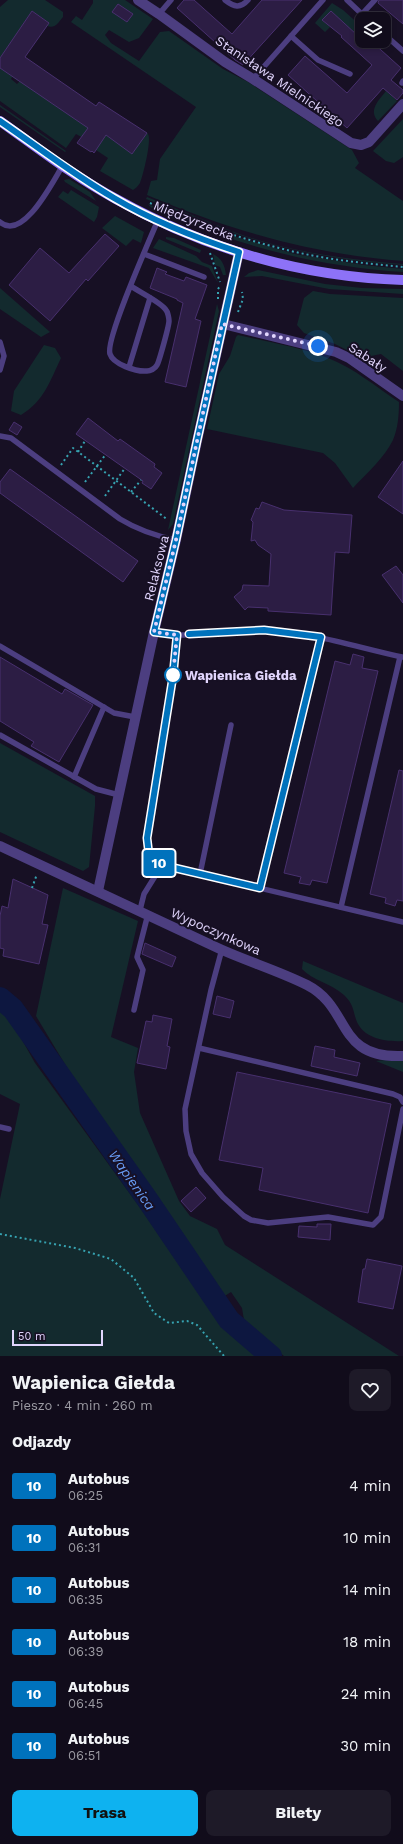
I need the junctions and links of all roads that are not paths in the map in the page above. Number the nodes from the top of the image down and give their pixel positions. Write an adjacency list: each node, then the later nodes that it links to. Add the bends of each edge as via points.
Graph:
1 (138, 0): 10 (street, Stanisława Mielnickiego)
2 (171, 0): 10 (lane)
3 (225, 0): 4 (lane, via 238,7)
4 (248, 0)
5 (323, 0): 11 (lane)
6 (347, 0): 8 (lane)
7 (375, 0): 9 (lane)
8 (360, 12)
9 (364, 12)
10 (159, 14): 15 (street, Stanisława Mielnickiego)
11 (290, 36): 14 (lane, via 318,60); 15 (lane)
12 (391, 40): 13 (lane)
13 (403, 51)
14 (350, 74)
15 (253, 79): 16 (street, Stanisława Mielnickiego, via 356,145 365,144 372,139)
16 (403, 104)
17 (0, 121): 18 (main road, Międzyrzecka)
18 (63, 165): 19 (main road, Międzyrzecka, via 115,199); 20 (lane, via 25,220 17,226 10,227)
19 (158, 220): 21 (main road, Międzyrzecka); 22 (lane)
20 (0, 222)
21 (239, 252): 24 (main road, Międzyrzecka, via 313,271 351,277); 27 (street, Relaksowa)
22 (144, 254): 23 (lane); 25 (lane)
23 (204, 277)
24 (403, 280)
25 (131, 286): 26 (lane); 29 (lane, via 108,346 110,355)
26 (150, 298): 29 (lane); 29 (lane, via 166,310 169,322 157,365 150,370 141,371)
27 (222, 324): 31 (street, Sabały, via 336,352 349,358); 33 (street, Relaksowa)
28 (0, 342): 30 (lane, via 4,356)
29 (128, 367)
30 (0, 370)
31 (403, 396)
32 (0, 436): 33 (lane, via 11,438 120,519 139,529)
33 (176, 540): 34 (street, Relaksowa)
34 (154, 632): 35 (lane); 40 (street, Relaksowa)
35 (177, 635): 36 (lane, via 264,630); 46 (lane, via 173,676 147,838 149,855)
36 (321, 637): 38 (lane); 48 (lane)
37 (0, 646): 39 (lane)
38 (402, 657): 50 (lane)
39 (104, 707): 40 (lane, via 114,713); 43 (lane)
40 (135, 717): 44 (street, Relaksowa)
41 (231, 725): 47 (lane)
42 (0, 735): 43 (lane)
43 (74, 777): 44 (lane, via 96,789)
44 (119, 795): 49 (street, Relaksowa)
45 (0, 846): 49 (street, Wypoczynkowa)
46 (162, 865): 47 (lane); 51 (lane, via 144,894)
47 (200, 874): 48 (lane)
48 (260, 888): 50 (lane)
49 (98, 891): 51 (street, Wypoczynkowa)
50 (342, 907): 52 (lane)
51 (144, 912): 53 (street, Wypoczynkowa); 54 (lane, via 137,957 143,970)
52 (403, 922)
53 (222, 949): 55 (lane); 56 (street, Wypoczynkowa, via 308,986 323,996 357,1045 380,1055)
54 (134, 1010)
55 (198, 1048): 57 (lane, via 393,1094 400,1097); 58 (lane, via 186,1110 186,1131 191,1154 202,1173 223,1198 251,1220 268,1223 328,1218 373,1225 380,1217)
56 (403, 1056)
57 (403, 1102)
58 (403, 1109)
59 (0, 1127): 60 (lane)
60 (9, 1129)

